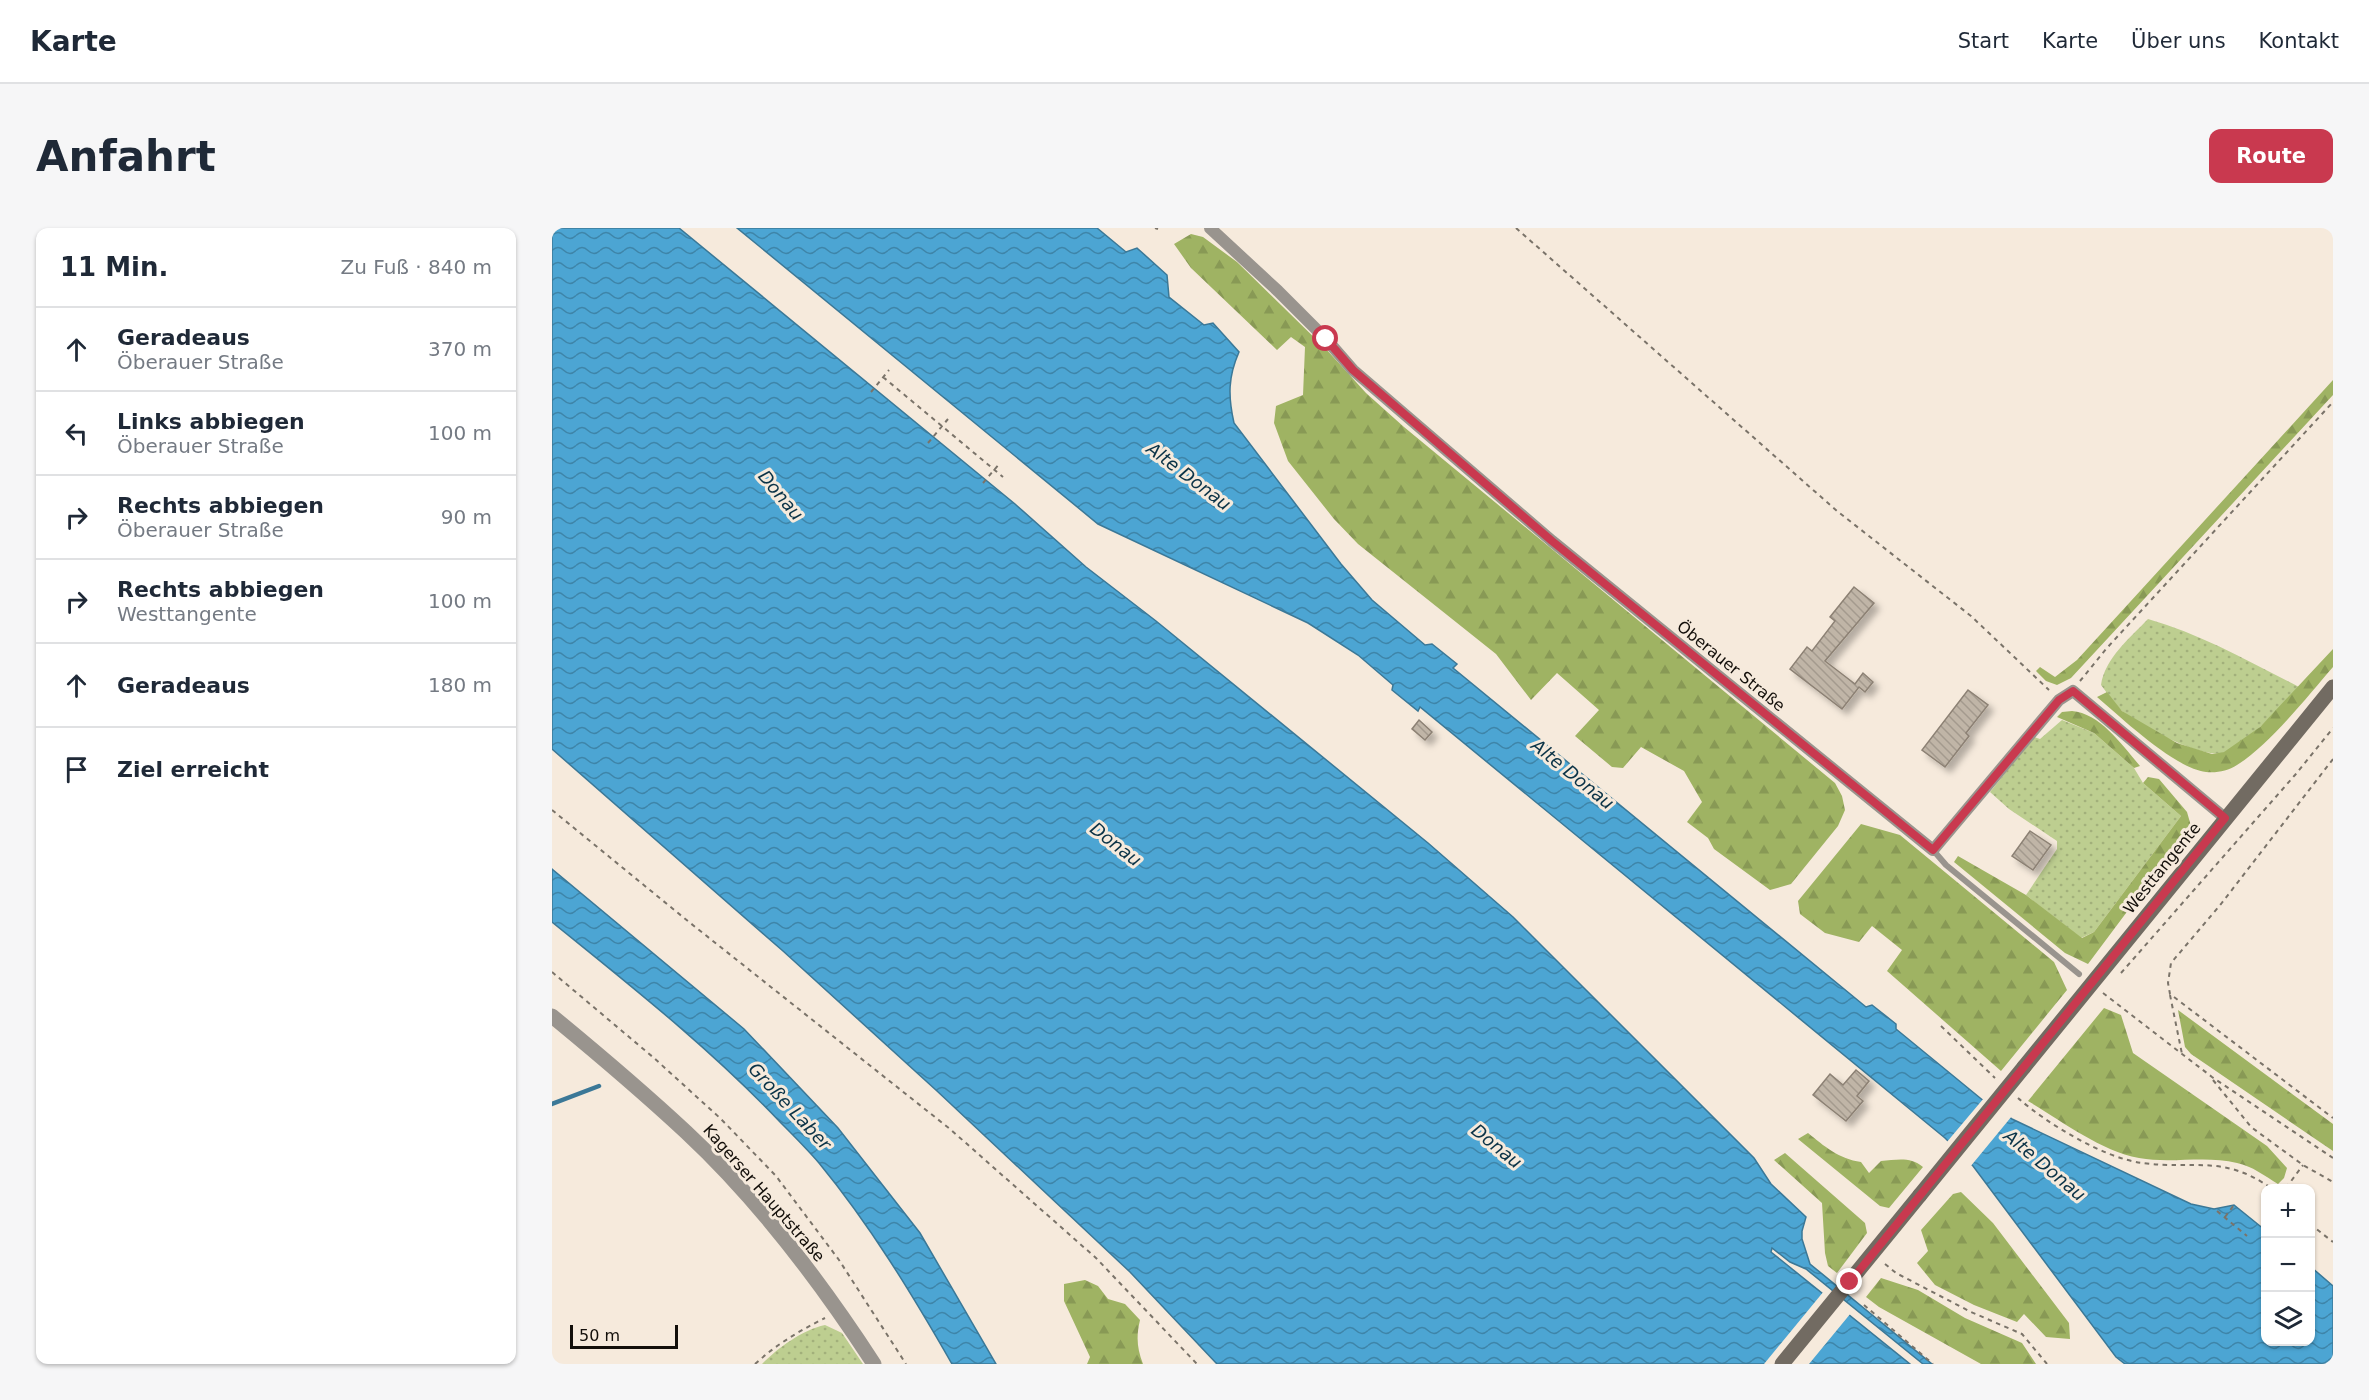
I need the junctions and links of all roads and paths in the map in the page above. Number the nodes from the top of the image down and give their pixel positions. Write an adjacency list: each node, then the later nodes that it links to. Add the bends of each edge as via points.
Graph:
1 (1210, 228): 21 (street, Öberauer Straße, via 1362,378 1561,549)
2 (1516, 228): 16 (path, via 1837,511 1971,616)
3 (889, 370): 4 (path)
4 (883, 377): 5 (path); 8 (path)
5 (871, 392)
6 (2333, 402): 15 (path, via 2106,649)
7 (948, 419): 8 (path)
8 (942, 426): 9 (path); 11 (path)
9 (928, 442)
10 (1000, 463): 11 (path)
11 (994, 470): 12 (path); 13 (path)
12 (1003, 477)
13 (983, 483)
14 (2333, 687): 20 (main road, Westtangente)
15 (2073, 691): 16 (street); 20 (street)
16 (2059, 700): 21 (street)
17 (2333, 728): 24 (path)
18 (2333, 759): 26 (path, via 2171,963)
19 (552, 810): 51 (path, via 950,1129 1096,1258)
20 (2225, 818): 25 (main road, Westtangente)
21 (1933, 850): 23 (lane, via 1946,865)
22 (552, 972): 50 (path, via 704,1104 776,1176 839,1260)
23 (2079, 974)
24 (2117, 978)
25 (2095, 991): 29 (path); 52 (main road, Westtangente, bridge)
26 (2170, 994): 29 (path); 33 (path)
27 (552, 1016): 47 (street, Kagerser Hauptstraße, via 687,1132 727,1173 770,1221)
28 (1941, 1026): 31 (path)
29 (2181, 1054): 30 (path)
30 (2212, 1077): 34 (path); 35 (path, via 2252,1127)
31 (1997, 1080)
32 (2017, 1098): 37 (path, via 2055,1125 2124,1159 2234,1169)
33 (2333, 1118)
34 (2333, 1158)
35 (2302, 1166): 36 (path); 38 (path)
36 (2333, 1182)
37 (2264, 1184)
38 (2289, 1184)
39 (2234, 1205): 41 (path)
40 (2217, 1211): 41 (path)
41 (2225, 1217): 43 (path)
42 (2315, 1228): 44 (path)
43 (2247, 1236)
44 (2333, 1242)
45 (1884, 1264): 54 (path, via 1971,1312 2022,1334)
46 (1864, 1305): 53 (path)
47 (839, 1311): 48 (path, via 790,1335); 49 (street, Kagerser Hauptstraße)
48 (755, 1364)
49 (874, 1364)
50 (906, 1364)
51 (1197, 1364)
52 (1782, 1364)
53 (1934, 1364)
54 (2047, 1364)

